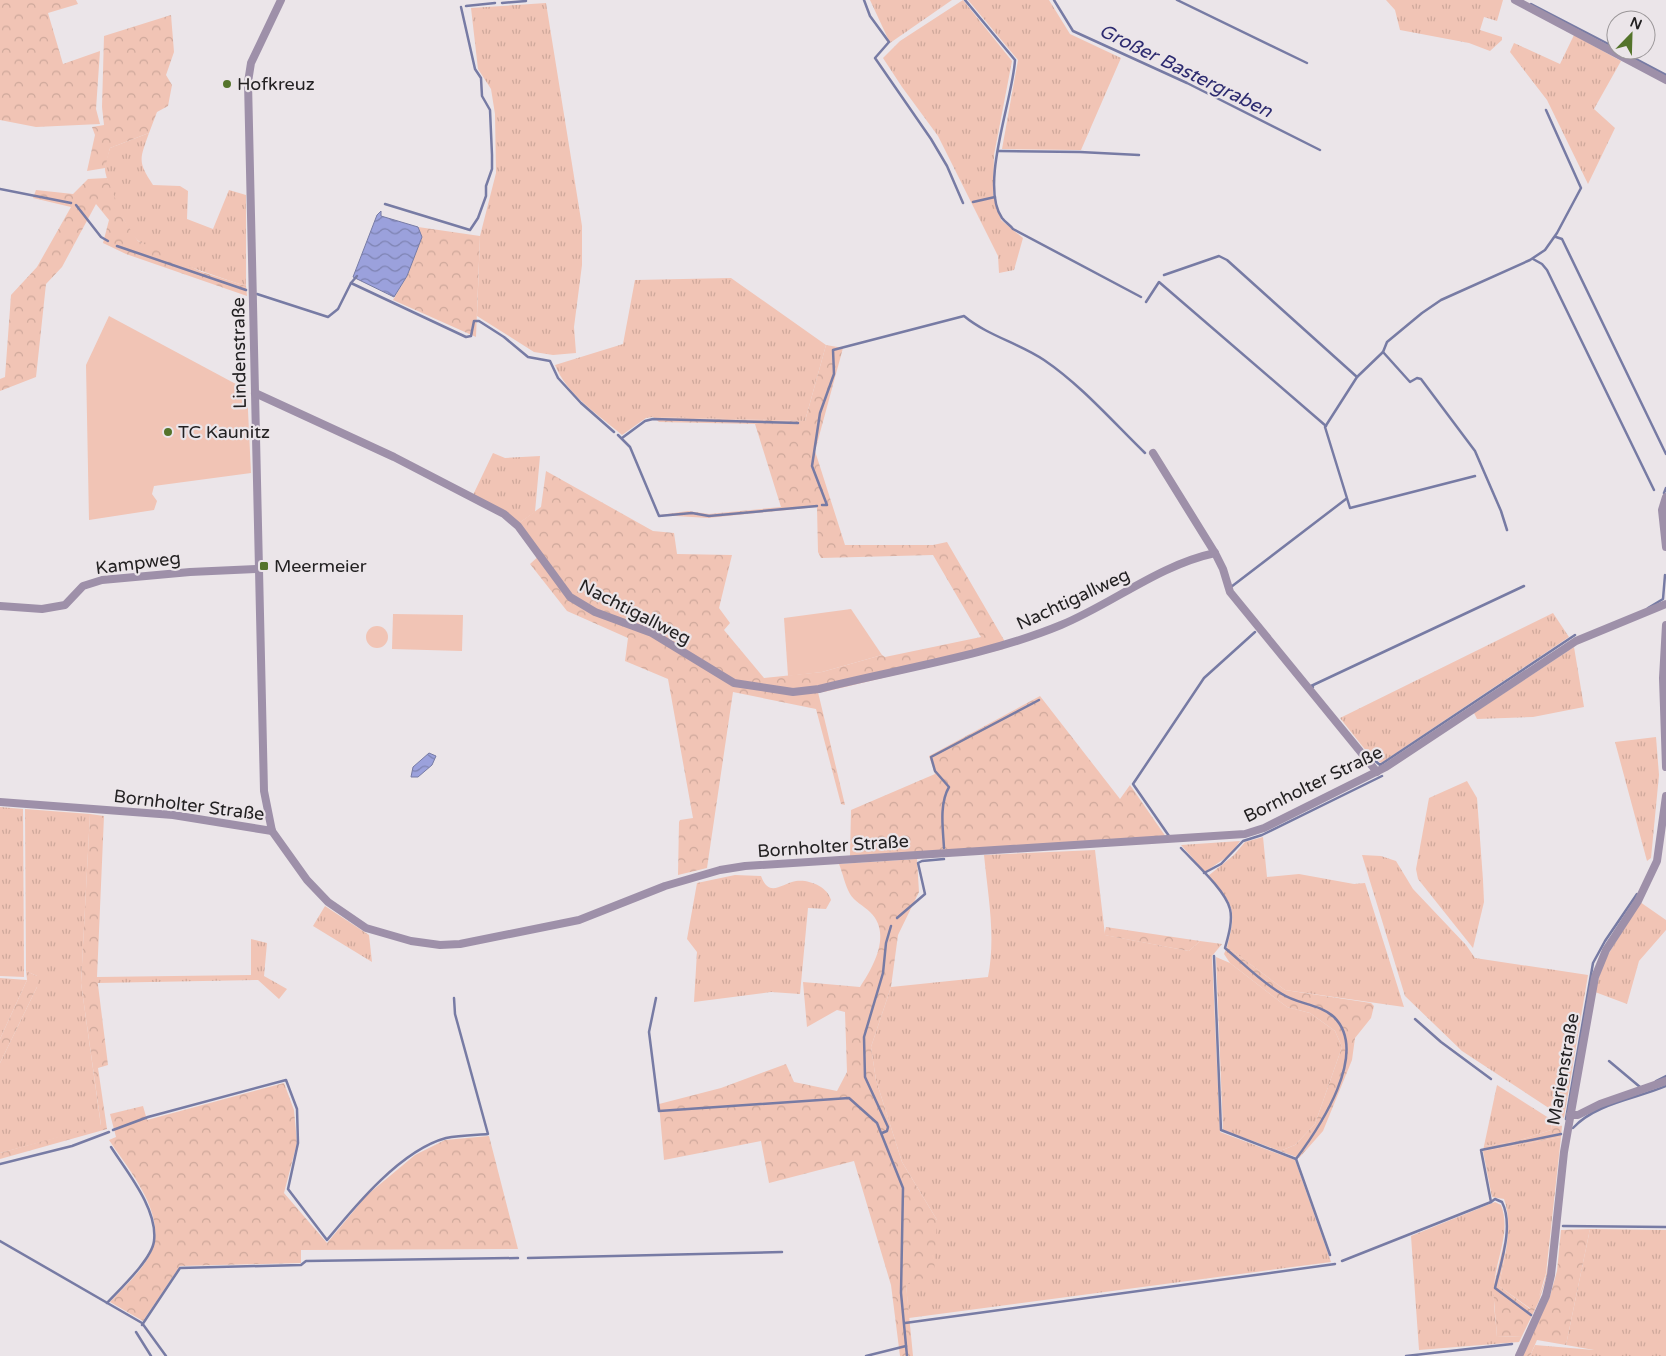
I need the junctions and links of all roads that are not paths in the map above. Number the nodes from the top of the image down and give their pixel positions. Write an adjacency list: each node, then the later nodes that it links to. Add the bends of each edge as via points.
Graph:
1 (280, 0): 5 (street, Lindenstraße, via 251,63 248,82)
2 (1515, 0): 3 (street)
3 (1525, 3): 4 (street)
4 (1666, 80)
5 (256, 392): 9 (street, Nachtigallweg, via 492,507 518,526 570,597 594,612 652,633 734,684 793,692 819,689 1016,641 1062,625 1178,566); 10 (street, Lindenstraße)
6 (1153, 453): 9 (street)
7 (1666, 497): 8 (street, via 1662,510)
8 (1666, 546)
9 (1215, 554): 15 (street, via 1230,592)
10 (258, 569): 12 (street, Kampweg, via 102,580 83,586 64,605 42,610); 18 (street, Lindenstraße, via 264,790)
11 (1666, 604): 15 (street, Bornholter Straße, via 1576,641)
12 (0, 606)
13 (1666, 625): 14 (street, via 1663,678)
14 (1666, 767)
15 (1377, 772): 18 (street, Bornholter Straße, via 1264,828 1245,834 720,870 665,886 579,920 491,939 440,945 373,932 349,917 328,902 307,880)
16 (1666, 796): 20 (street, Marienstraße, via 1658,861 1638,901 1606,950 1595,978)
17 (0, 802): 18 (street, Bornholter Straße, via 174,815)
18 (272, 831)
19 (1666, 1081): 20 (street, via 1600,1104 1578,1116)
20 (1570, 1115): 21 (street, Marienstraße, via 1551,1275 1546,1296)
21 (1519, 1356)

